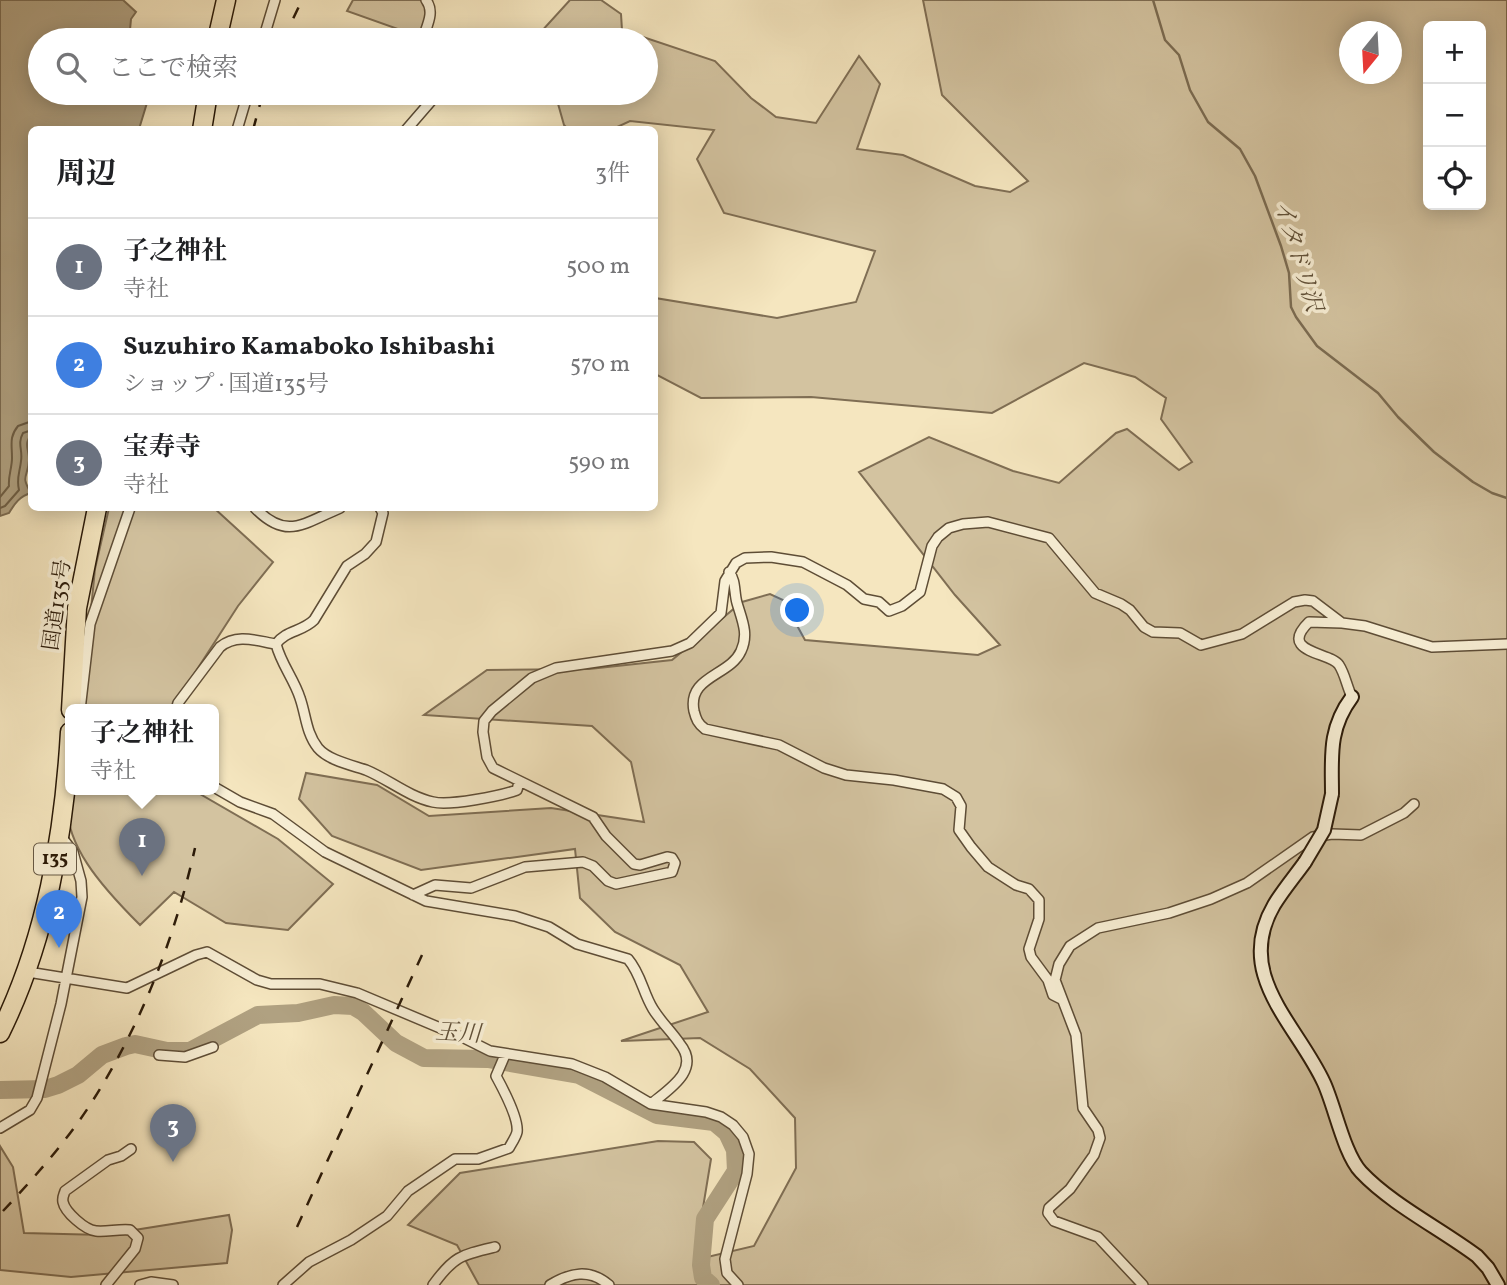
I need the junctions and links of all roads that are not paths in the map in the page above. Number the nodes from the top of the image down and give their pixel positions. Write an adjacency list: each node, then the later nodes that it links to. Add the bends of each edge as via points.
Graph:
1 (226, 0): 4 (highway)
2 (275, 0): 5 (street)
3 (426, 0): 6 (street, via 431,13)
4 (220, 28)
5 (267, 28)
6 (426, 28)
7 (206, 105): 10 (highway)
8 (244, 105): 11 (street)
9 (428, 105): 12 (street)
10 (203, 126)
11 (238, 126)
12 (409, 126)
13 (96, 511): 23 (highway, 国道135号, via 77,608)
14 (129, 511): 24 (street, via 90,624)
15 (259, 511): 16 (street, via 284,528)
16 (333, 511)
17 (382, 511): 21 (street, via 376,542 347,566 314,620 282,636)
18 (729, 572): 19 (street, via 746,558 758,556 803,562 889,611 920,592 938,537 956,526 988,522 1049,538 1096,593 1130,610 1153,632 1180,633 1201,645 1215,643 1242,634 1304,600 1313,601); 27 (street, via 721,613 690,643 672,651 556,668 532,678 492,711 483,725 487,757 493,768); 34 (street, via 744,641 736,660 696,691 698,723 705,729 779,745 846,775 913,783 950,793 961,806 959,830 971,847 988,867 1029,888 1039,900 1039,919 1029,949 1053,996)
19 (1342, 623): 20 (street, via 1432,647); 22 (street, via 1309,622 1301,642 1309,652 1339,664)
20 (1507, 643)
21 (276, 645): 25 (street, via 228,640); 27 (street, via 300,698 310,736 325,754 432,802 506,793 517,790)
22 (1352, 697): 52 (street, bridge, via 1333,736 1332,794 1324,830 1264,925 1260,959 1264,979 1324,1083 1357,1168 1373,1184 1477,1255)
23 (71, 704)
24 (81, 704)
25 (178, 704)
26 (65, 778): 30 (highway, 135)
27 (519, 782): 31 (street, via 593,817 634,864 667,857 674,860 675,868 623,885 608,881 583,862 525,867 471,888 435,886)
28 (219, 791): 31 (street, via 273,814 325,852)
29 (1414, 804): 34 (street, via 1361,835 1313,836 1247,883 1211,899 1098,928 1078,938 1055,973)
30 (59, 833): 32 (highway, 135, via 43,921); 33 (street, via 73,852 82,889)
31 (412, 895): 39 (street, via 515,916 634,965 648,1001 687,1054 680,1081)
32 (26, 977): 33 (street); 35 (highway, 135)
33 (66, 978): 38 (street, via 127,988 207,952 271,984 320,984 357,993); 40 (street, via 37,1098 30,1110)
34 (1060, 999): 51 (street, via 1076,1035 1083,1108 1100,1138 1094,1155 1048,1213 1054,1222 1098,1237)
35 (0, 1033)
36 (213, 1047): 37 (street, via 185,1058)
37 (159, 1055)
38 (505, 1055): 39 (street, via 572,1065 606,1077); 46 (street, via 496,1076 516,1125 509,1149 455,1159 408,1191 387,1216 309,1262)
39 (650, 1104): 50 (street, via 721,1117 743,1137 749,1164 726,1259 727,1273)
40 (0, 1128)
41 (131, 1149): 43 (street, via 108,1160 63,1197 69,1212 89,1229 130,1230 138,1238)
42 (495, 1247): 47 (street, via 458,1257)
43 (106, 1285)
44 (140, 1285): 45 (street)
45 (173, 1285)
46 (283, 1285)
47 (433, 1285)
48 (550, 1285): 49 (street, via 580,1273 599,1277)
49 (608, 1285)
50 (738, 1285)
51 (1143, 1285)
52 (1498, 1285)

